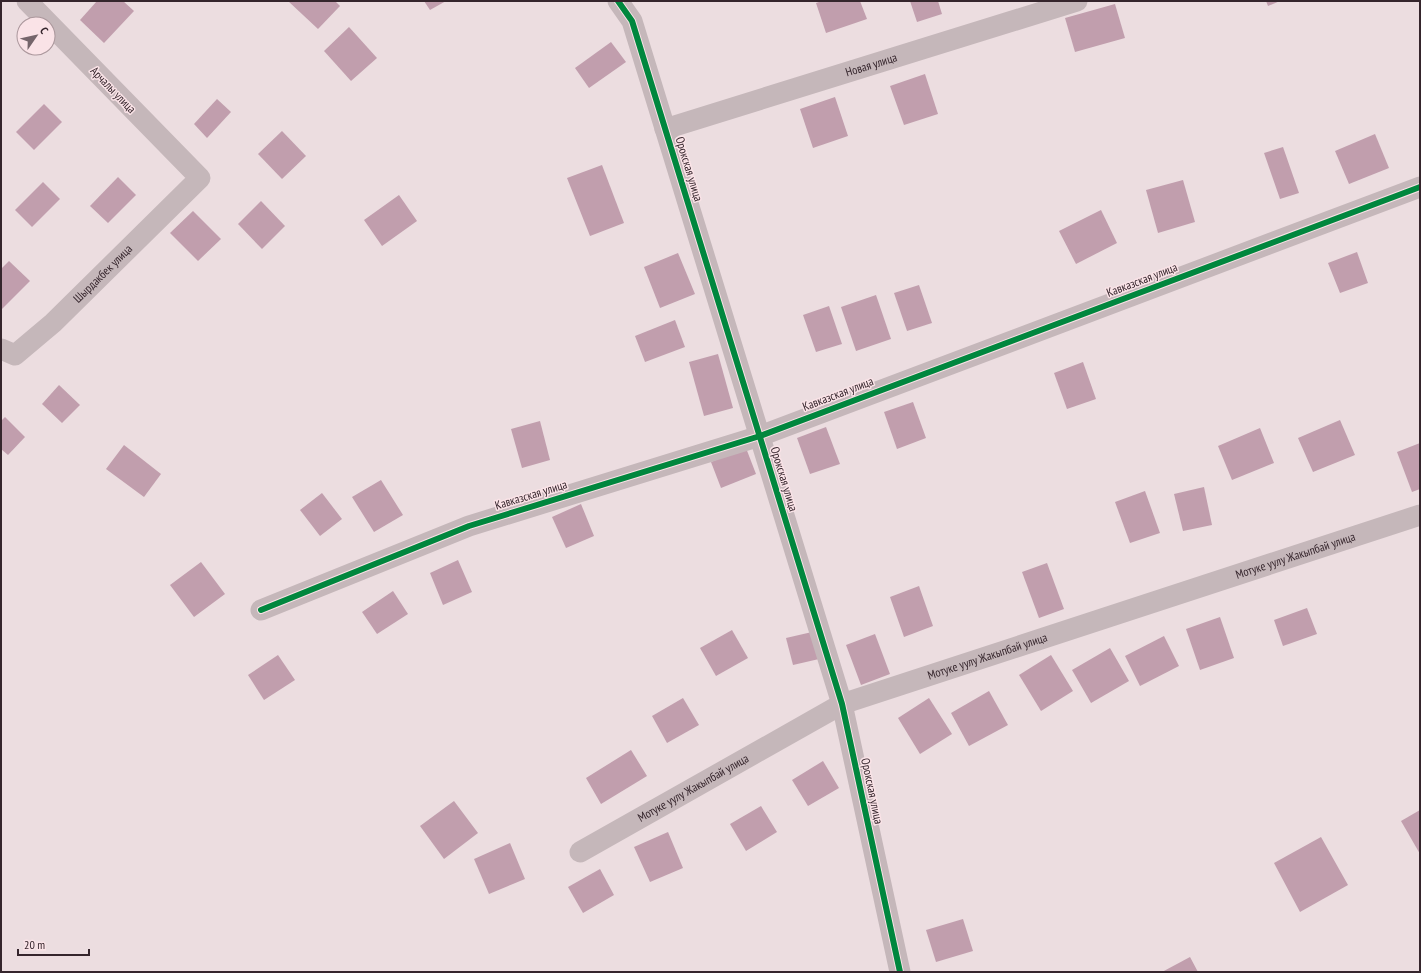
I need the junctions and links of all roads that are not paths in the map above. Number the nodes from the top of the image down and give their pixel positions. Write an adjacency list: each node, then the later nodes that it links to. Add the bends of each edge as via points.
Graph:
1 (27, 1): 5 (street, Арчалы улица)
2 (618, 1): 4 (street, Орокская улица, via 632,21)
3 (1077, 1): 4 (street, Новая улица)
4 (665, 129): 8 (street, Орокская улица)
5 (200, 178): 7 (street, Шырдакбек улица, via 53,323 15,355)
6 (1420, 187): 8 (street, Кавказская улица)
7 (1, 349)
8 (760, 436): 10 (street, Кавказская улица, via 469,526); 11 (street, Орокская улица)
9 (1420, 515): 11 (street, Мотуке уулу Жакыпбай улица)
10 (261, 610)
11 (842, 704): 12 (street, Мотуке уулу Жакыпбай улица); 13 (street, Орокская улица)
12 (580, 852)
13 (900, 972)

